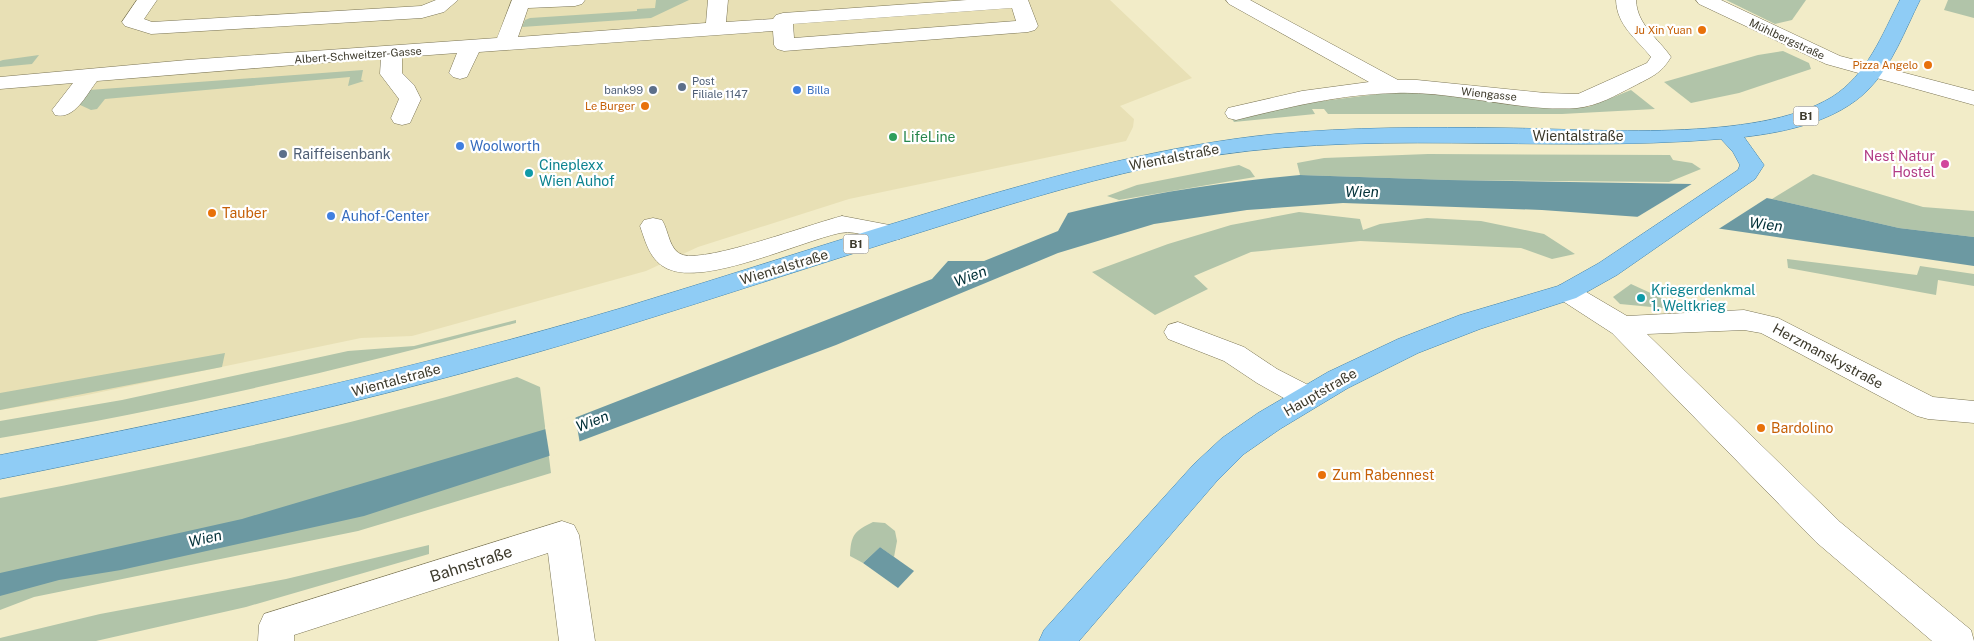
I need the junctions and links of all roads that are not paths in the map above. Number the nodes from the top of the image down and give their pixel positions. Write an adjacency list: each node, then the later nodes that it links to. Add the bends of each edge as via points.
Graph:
1 (148, 0): 9 (street, via 132,22 151,28)
2 (448, 0): 9 (street, via 437,8 422,12)
3 (576, 0): 12 (street, via 520,3)
4 (718, 0): 11 (street)
5 (1236, 0): 20 (street)
6 (1626, 0): 20 (street, Wiengasse, via 1627,17 1656,49 1661,57 1659,63 1592,98 1562,102)
7 (1706, 0): 16 (street, Mühlbergstraße, via 1817,54)
8 (1910, 0): 16 (main road, B1)
9 (222, 23): 15 (street)
10 (783, 24): 10 (street, Albert-Schweitzer-Gasse, via 783,19 1020,2 1028,26 784,45); 11 (street, Albert-Schweitzer-Gasse)
11 (716, 29): 12 (street, Albert-Schweitzer-Gasse)
12 (505, 44): 13 (street, Albert-Schweitzer-Gasse)
13 (470, 47): 14 (street, Albert-Schweitzer-Gasse); 17 (street)
14 (392, 53): 15 (street, Albert-Schweitzer-Gasse); 24 (street, via 391,74 410,99)
15 (187, 66): 18 (street, Albert-Schweitzer-Gasse)
16 (1870, 71): 21 (street, Mühlbergstraße); 25 (main road, B1, via 1851,93 1810,114 1768,128)
17 (460, 73)
18 (91, 74): 19 (street, Albert-Schweitzer-Gasse); 22 (street)
19 (0, 83)
20 (1394, 86): 23 (street, Wiengasse, via 1276,102)
21 (1974, 98)
22 (63, 110)
23 (1236, 113)
24 (402, 118)
25 (1728, 133): 27 (main road, Wientalstraße / B1, via 1658,136 1397,135 1258,143 1127,165); 28 (main road, Hauptstraße, via 1752,165 1742,180 1608,269)
26 (653, 226): 27 (street, via 661,252 676,263 707,264 842,224)
27 (891, 233): 33 (main road, Wientalstraße / B1, via 584,329 342,395)
28 (1567, 292): 29 (street); 31 (main road, Hauptstraße, via 1440,333 1372,362)
29 (1622, 326): 32 (street, Herzmanskystraße, via 1756,321 1782,331 1928,408); 37 (street, via 1828,532)
30 (1178, 332): 31 (street, via 1234,354)
31 (1308, 398): 36 (main road, Hauptstraße, via 1233,446 1205,473)
32 (1974, 412)
33 (0, 468)
34 (277, 633): 35 (street, Bahnstraße, via 562,535)
35 (577, 641)
36 (1057, 641)
37 (1958, 641)

